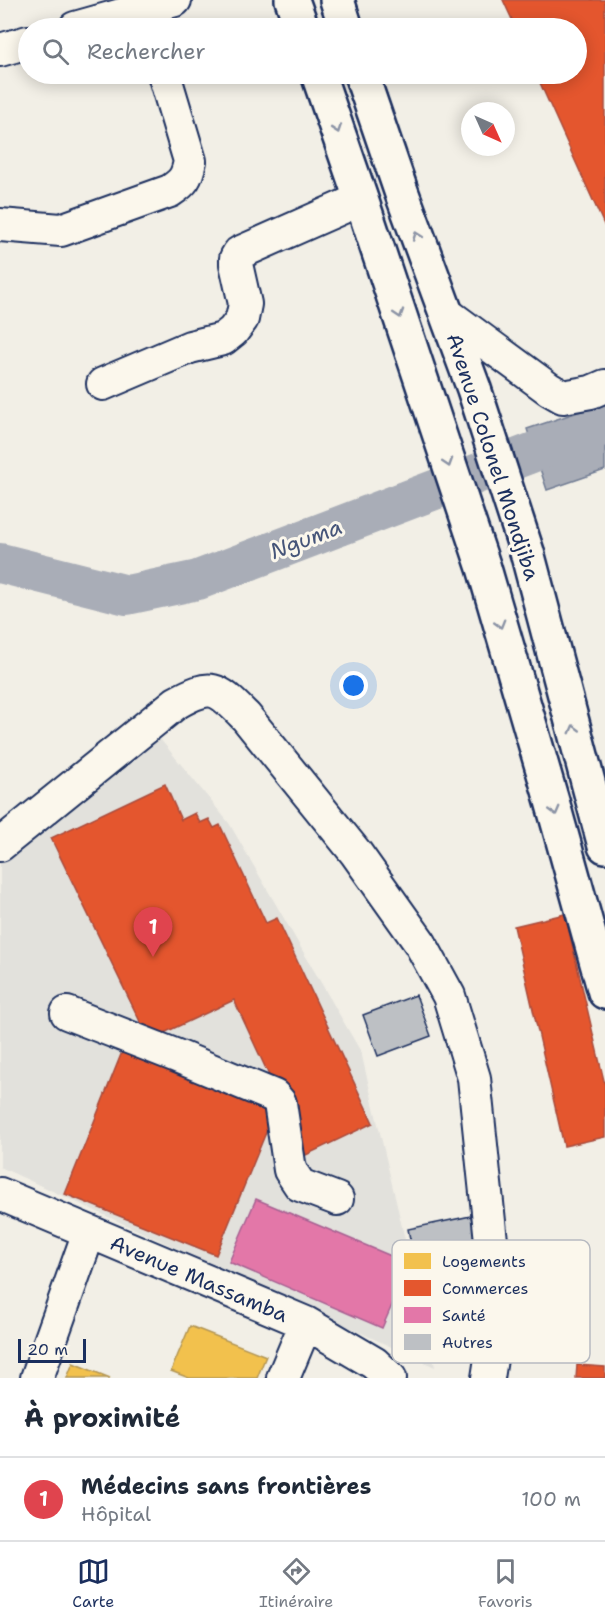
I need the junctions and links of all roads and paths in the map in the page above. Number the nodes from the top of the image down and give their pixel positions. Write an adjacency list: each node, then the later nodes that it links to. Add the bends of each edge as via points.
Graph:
1 (175, 0): 4 (street)
2 (292, 0): 5 (main road)
3 (337, 0): 6 (main road)
4 (148, 18)
5 (298, 18)
6 (343, 18)
7 (18, 45): 8 (street)
8 (0, 50)
9 (167, 84): 13 (street, via 190,161 179,185 61,231)
10 (321, 84): 12 (main road, one-way to 12)
11 (364, 84): 14 (main road, Avenue Colonel Mondjiba, one-way to 11)
12 (361, 199): 15 (street, via 239,253 236,264 245,304 242,319 223,339 190,347); 19 (main road, Avenue Colonel Mondjiba, one-way to 19, via 484,568)
13 (0, 225)
14 (447, 314): 16 (street, via 563,397); 18 (main road, Avenue Colonel Mondjiba, one-way to 14, via 527,552)
15 (103, 384)
16 (605, 386)
17 (0, 845): 24 (street, via 176,704 196,692 212,690 227,698 362,862 420,943 450,996 474,1078)
18 (605, 846)
19 (605, 992)
20 (67, 1013): 22 (street, via 274,1096 280,1103 290,1170 300,1185)
21 (0, 1194): 23 (street, Avenue Massamba)
22 (337, 1198)
23 (89, 1232): 25 (street, Avenue Massamba); 27 (street)
24 (491, 1240)
25 (306, 1323): 28 (street); 29 (street, Avenue Massamba, via 374,1363)
26 (490, 1363): 30 (street)
27 (37, 1378)
28 (283, 1378)
29 (390, 1378)
30 (488, 1378)

